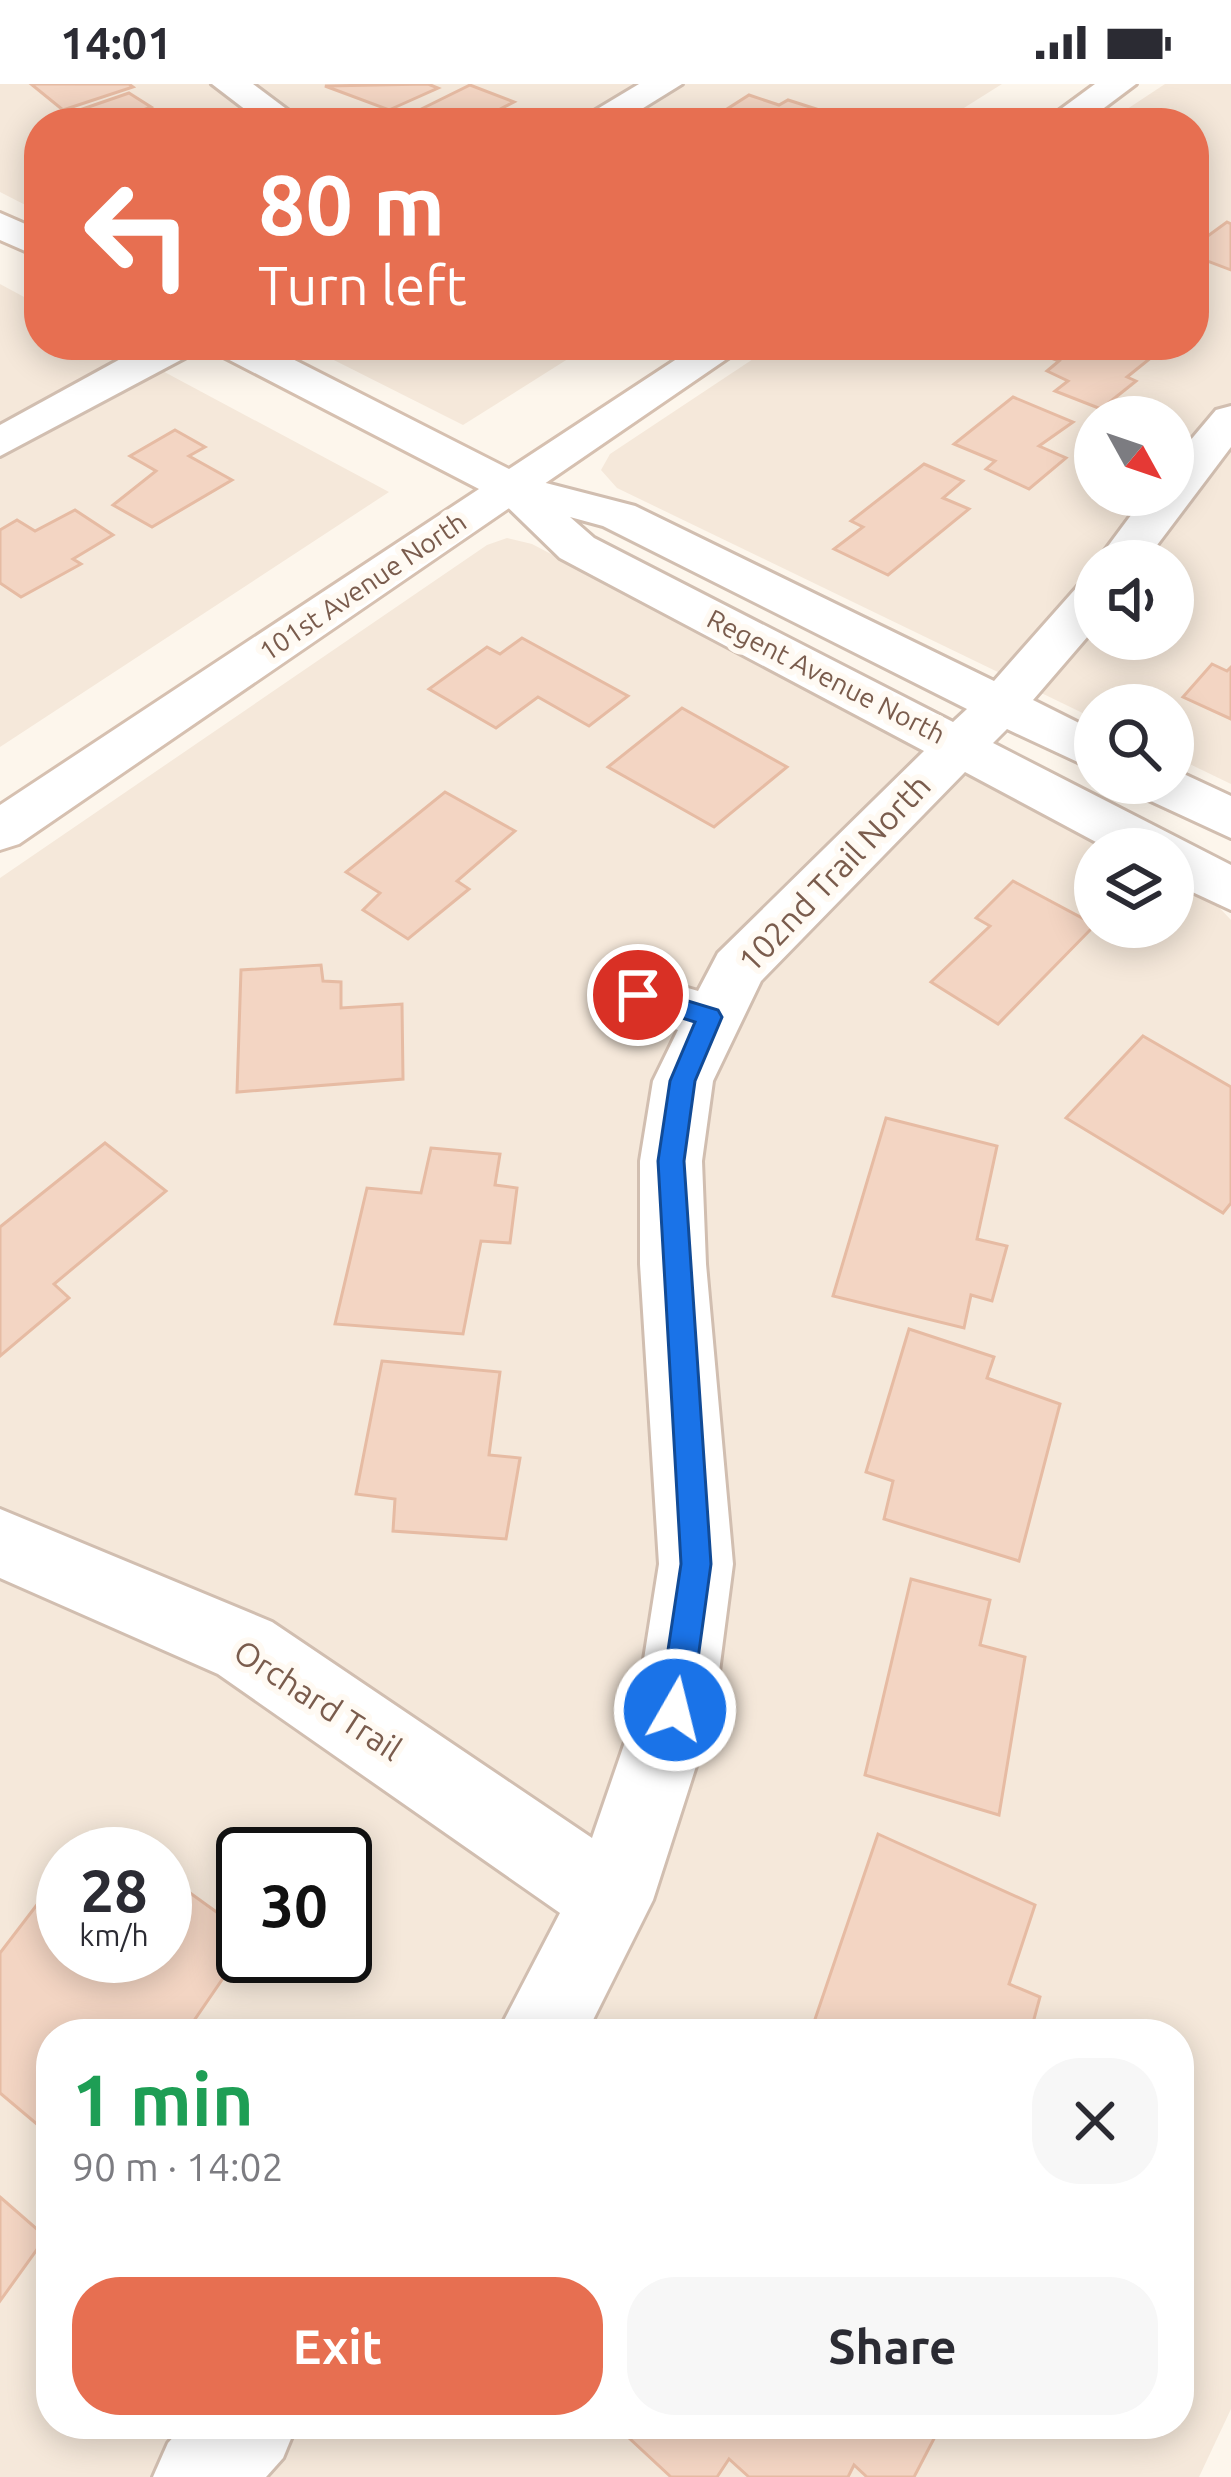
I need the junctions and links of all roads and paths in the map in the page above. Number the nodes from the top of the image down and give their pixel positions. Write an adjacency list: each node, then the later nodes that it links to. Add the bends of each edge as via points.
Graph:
1 (229, 84): 4 (street)
2 (665, 84): 5 (street)
3 (1119, 84): 6 (street)
4 (265, 108)
5 (620, 108)
6 (1083, 108)
7 (150, 360): 11 (street)
8 (262, 360): 13 (street, Regent Avenue North)
9 (703, 360): 13 (street, 101st Avenue North)
10 (1231, 419): 12 (street)
11 (0, 443)
12 (1194, 464)
13 (511, 488): 15 (street, Regent Avenue North, via 577,548); 20 (street, 101st Avenue North)
14 (1074, 620): 15 (street, 102nd Trail North)
15 (980, 725): 16 (street, Regent Avenue North); 19 (street, Regent Avenue North); 24 (street, 102nd Trail North, via 738,968)
16 (1074, 747)
17 (1194, 800): 18 (street)
18 (1231, 819)
19 (1125, 828)
20 (0, 831)
21 (1194, 870): 22 (street)
22 (1231, 890)
23 (638, 995): 24 (street)
24 (710, 1017): 26 (street, 102nd Trail North, via 683,1081 671,1161 696,1564 675,1710)
25 (0, 1543): 26 (street, Orchard Trail, via 245,1648)
26 (613, 1900): 27 (street, 102nd Trail North)
27 (548, 2019)
28 (236, 2439): 29 (street)
29 (202, 2477)

